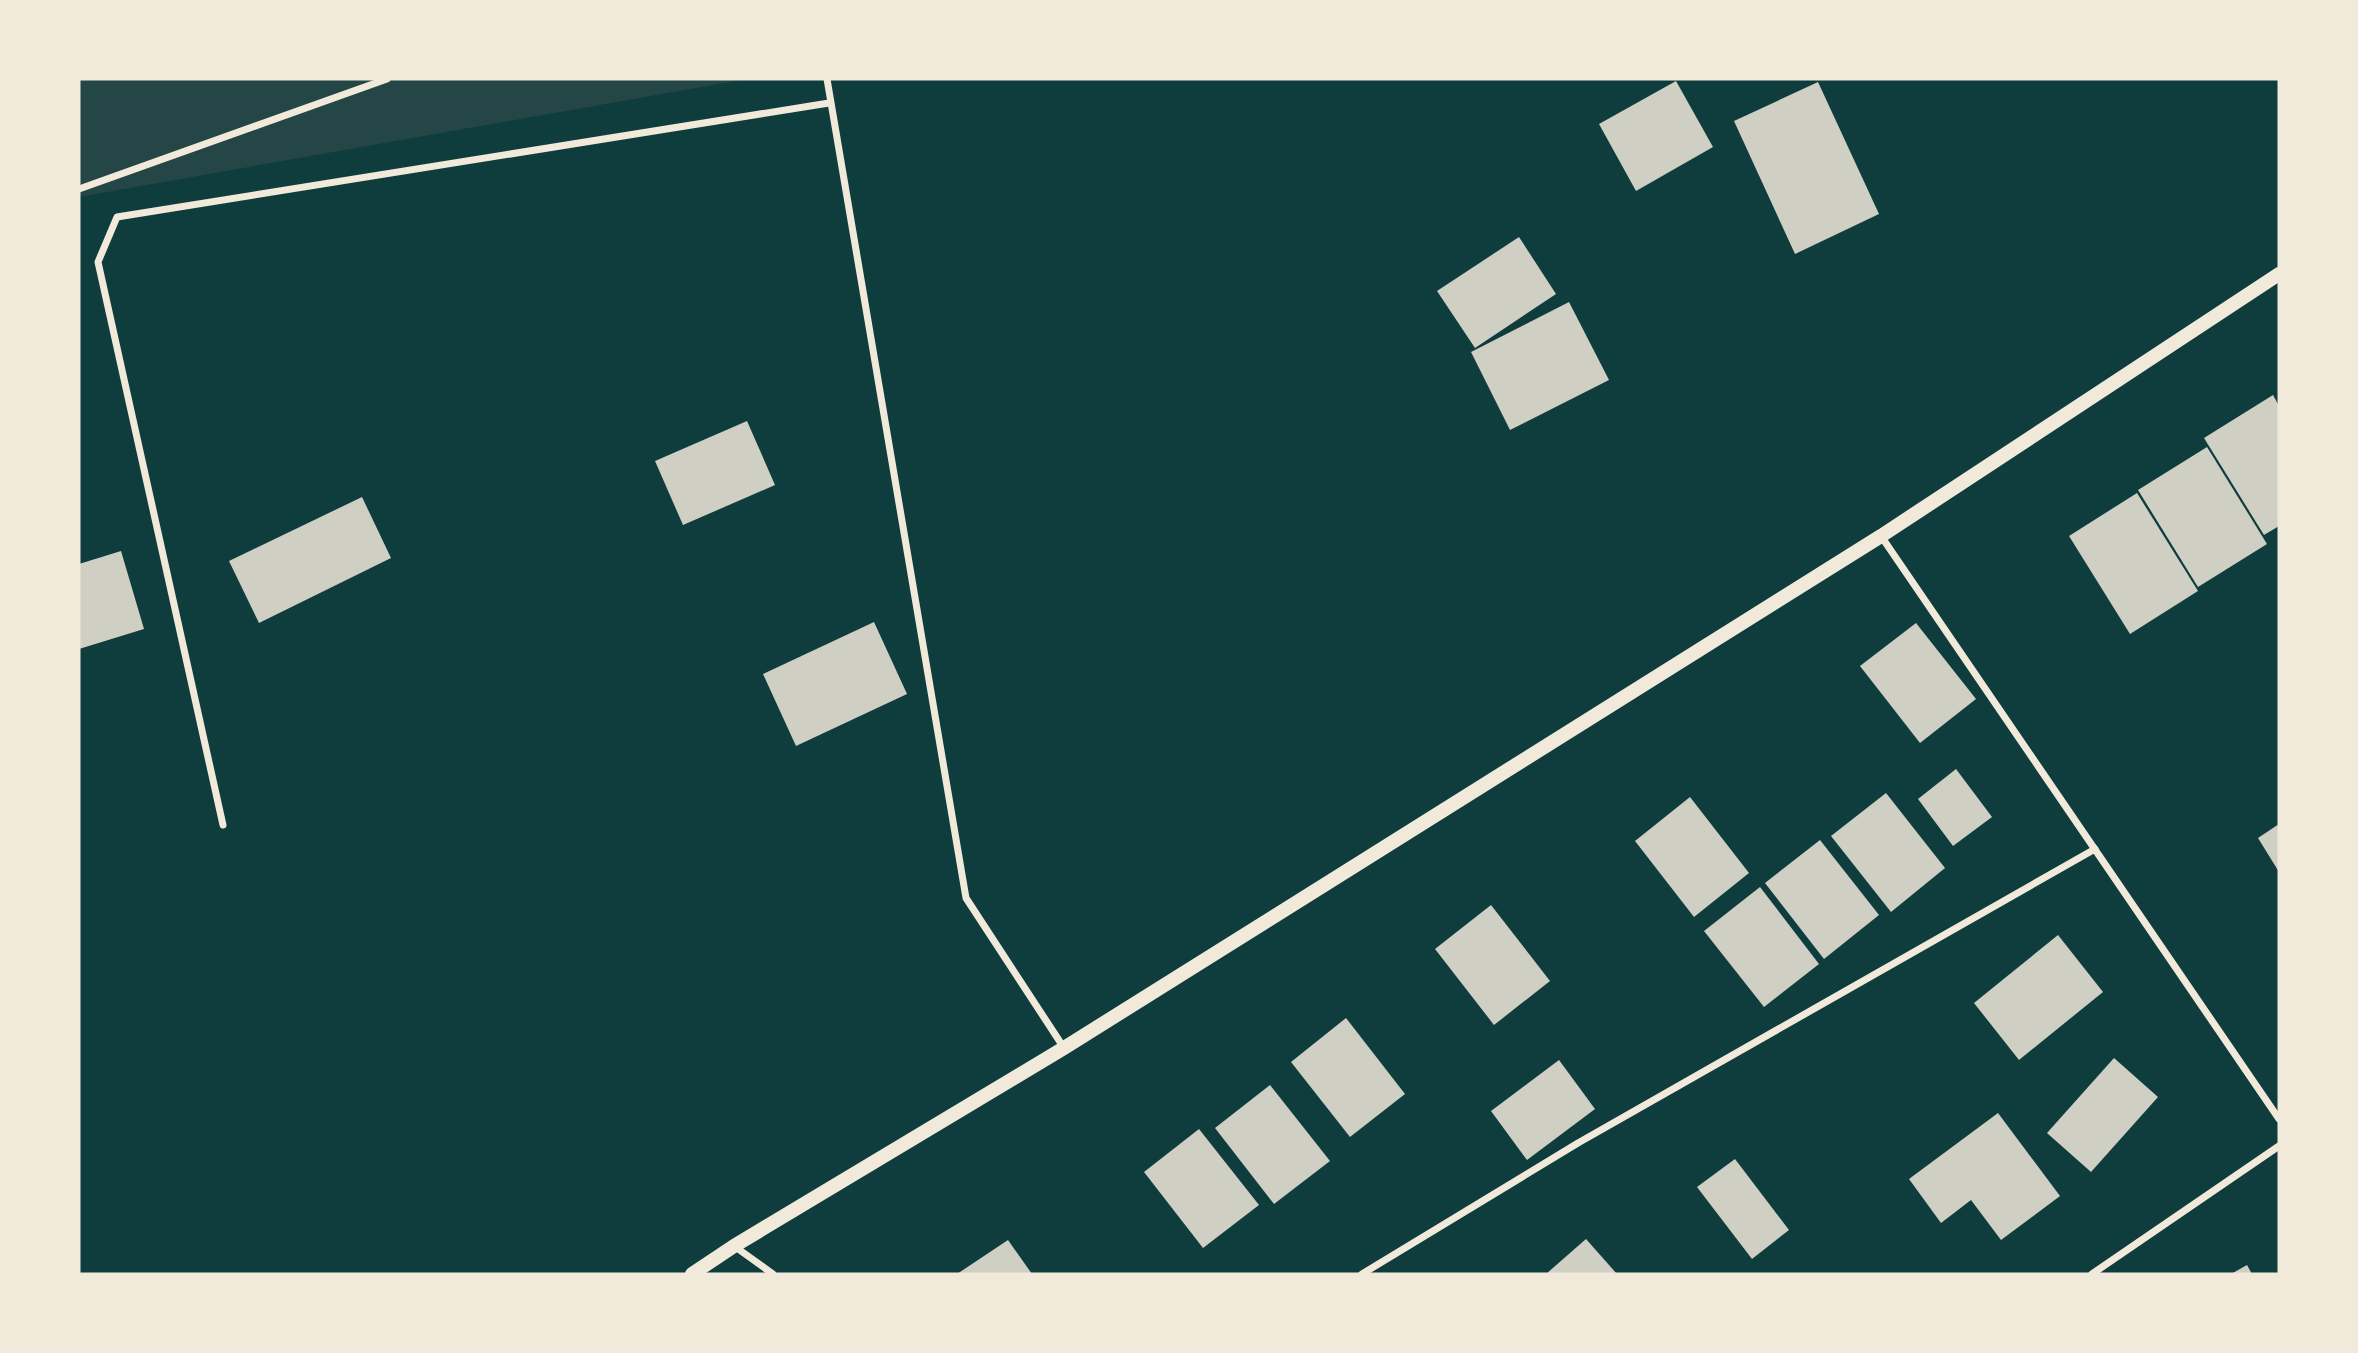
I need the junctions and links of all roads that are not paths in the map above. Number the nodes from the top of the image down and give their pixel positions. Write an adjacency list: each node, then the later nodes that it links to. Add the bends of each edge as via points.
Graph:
1 (387, 79): 4 (street)
2 (827, 79): 3 (street)
3 (829, 103): 7 (street, via 117,217 99,262); 9 (street, via 966,898)
4 (79, 189)
5 (2279, 274): 6 (main road)
6 (1881, 536): 8 (street); 9 (main road)
7 (223, 825)
8 (2095, 849): 10 (street); 15 (street, via 1578,1143)
9 (1064, 1048): 12 (main road)
10 (2279, 1119)
11 (2279, 1146): 16 (street)
12 (734, 1246): 13 (main road); 14 (street)
13 (692, 1274)
14 (773, 1274)
15 (1362, 1274)
16 (2092, 1274)

